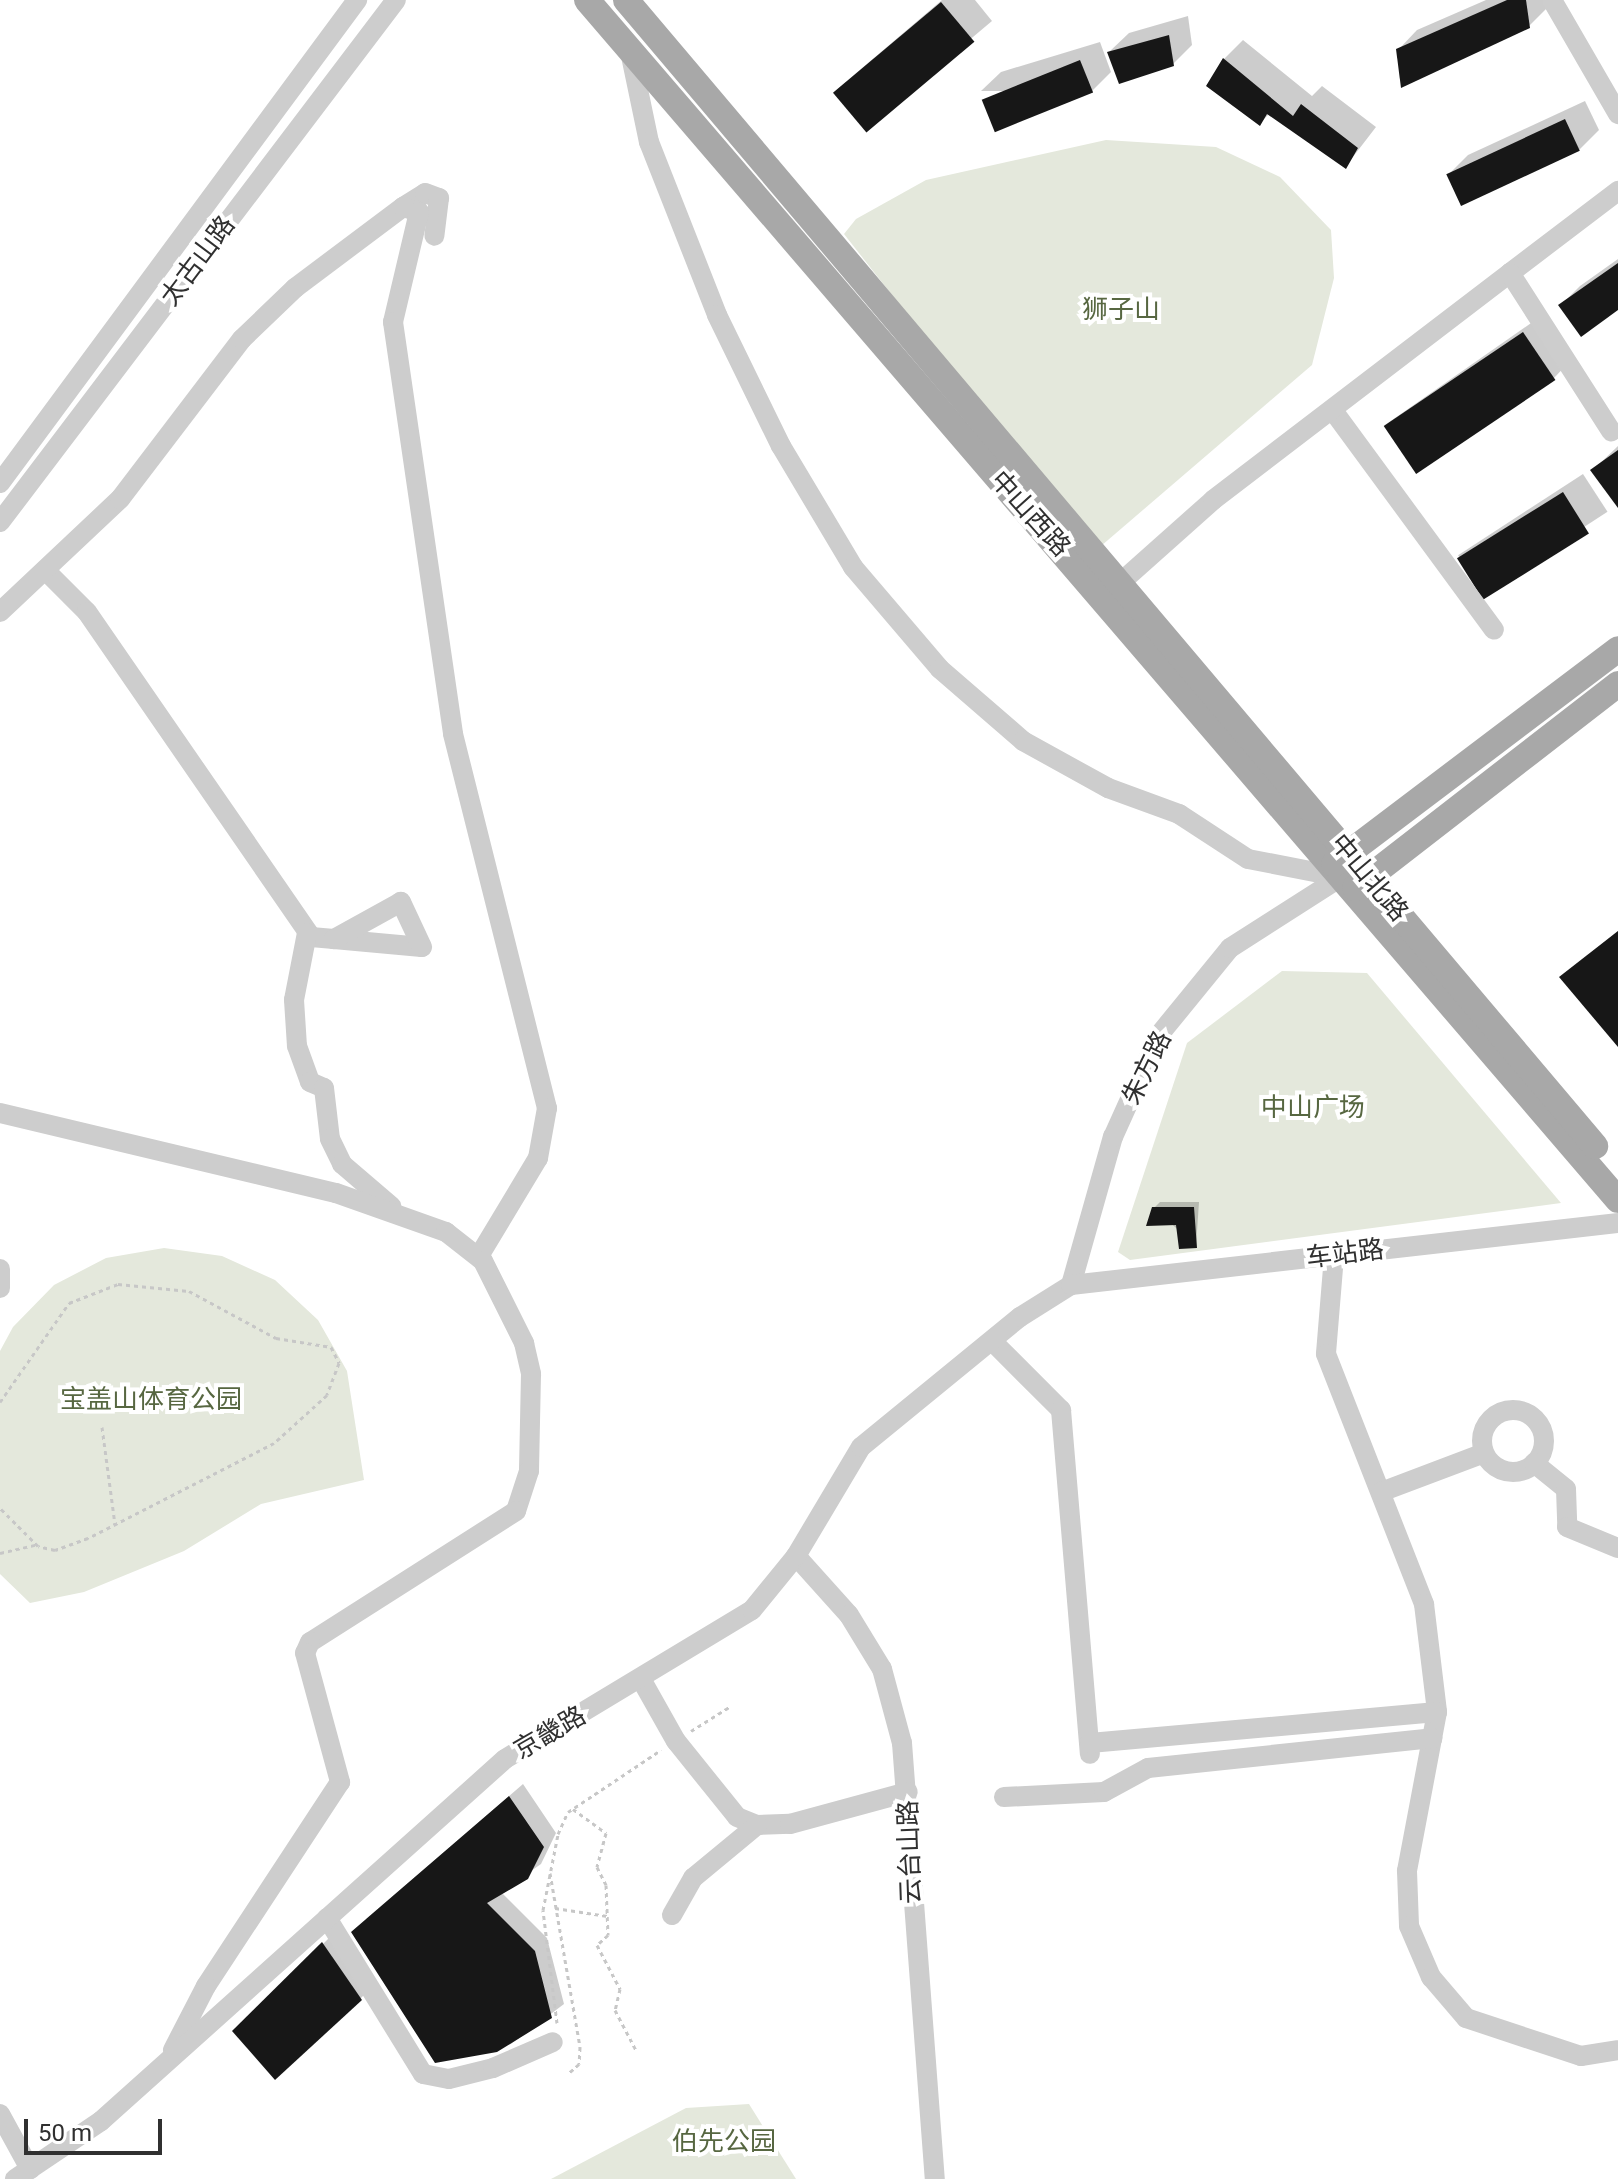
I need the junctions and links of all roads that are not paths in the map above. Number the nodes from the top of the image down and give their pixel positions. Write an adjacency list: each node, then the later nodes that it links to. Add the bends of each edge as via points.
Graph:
1 (357, 0): 14 (street, 太古山路)
2 (396, 0): 15 (street, 太古山路)
3 (587, 0): 6 (main road, 中山西路)
4 (626, 0): 17 (main road, 中山西路)
5 (1552, 0): 7 (street)
6 (629, 50): 22 (main road, 中山西路); 22 (street, via 649,142 717,315 781,446 853,567 940,669 1023,741 1108,788 1179,814 1248,859)
7 (1618, 114)
8 (1618, 191): 11 (street)
9 (403, 207): 10 (street, via 425,193 439,198); 16 (street, via 295,288 242,339 120,499); 30 (street, via 421,220 395,291 393,322 453,734 547,1108 538,1158)
10 (434, 236)
11 (1510, 273): 12 (street); 13 (street)
12 (1334, 412): 17 (street, via 1213,500); 19 (street)
13 (1611, 431)
14 (0, 483)
15 (0, 522)
16 (45, 570): 18 (street); 23 (street, via 87,612)
17 (1120, 583): 22 (main road, 中山北路)
18 (0, 612)
19 (1494, 630)
20 (1618, 649): 22 (main road, 朱方路)
21 (1618, 684): 22 (main road, 朱方路)
22 (1348, 873): 26 (main road, 中山北路); 27 (main road, 中山西路, via 1470,1030); 33 (street, 朱方路, via 1230,948 1159,1035 1113,1137)
23 (307, 933): 24 (street); 28 (street, via 294,1000 297,1046 310,1082 324,1088 330,1139 342,1164)
24 (334, 939)
25 (0, 1113): 28 (street)
26 (1618, 1173)
27 (1618, 1200)
28 (400, 1214): 30 (street, via 446,1232)
29 (1618, 1223): 31 (street, 车站路)
30 (479, 1256): 51 (street, via 524,1343 531,1374 525,1490 506,1522 310,1642 305,1653 340,1782 206,1986)
31 (1334, 1256): 33 (street, 车站路); 38 (street, via 1326,1354)
32 (0, 1269): 34 (street)
33 (1071, 1285): 35 (street, 京畿路)
34 (0, 1288)
35 (992, 1341): 40 (street, 京畿路, via 861,1447); 42 (street, via 1061,1410 1090,1748)
36 (1484, 1453): 37 (street, via 1508,1472); 37 (street, via 1486,1425 1501,1412 1520,1411 1542,1431); 38 (street)
37 (1534, 1463): 39 (street, via 1566,1489 1567,1527)
38 (1381, 1492): 42 (street, via 1424,1604)
39 (1618, 1548)
40 (796, 1556): 41 (street, 京畿路, via 752,1610); 44 (street, 云台山路, via 849,1615 882,1669)
41 (641, 1679): 46 (street, via 676,1741 723,1804); 48 (street, 京畿路, via 505,1759)
42 (1437, 1712): 43 (street)
43 (1432, 1738): 45 (street, via 1148,1768 1104,1792); 50 (street, via 1407,1871 1409,1926 1431,1977 1466,2018 1510,2038 1581,2056)
44 (908, 1792): 46 (street); 54 (street, 云台山路)
45 (1004, 1797)
46 (757, 1825): 47 (street, via 693,1878)
47 (672, 1915)
48 (327, 1918): 49 (street, via 423,2074 449,2079 479,2072); 51 (street, 京畿路)
49 (553, 2042)
50 (1618, 2050)
51 (167, 2062): 53 (street, 京畿路, via 101,2121)
52 (0, 2114): 53 (street)
53 (22, 2174)
54 (935, 2179)

